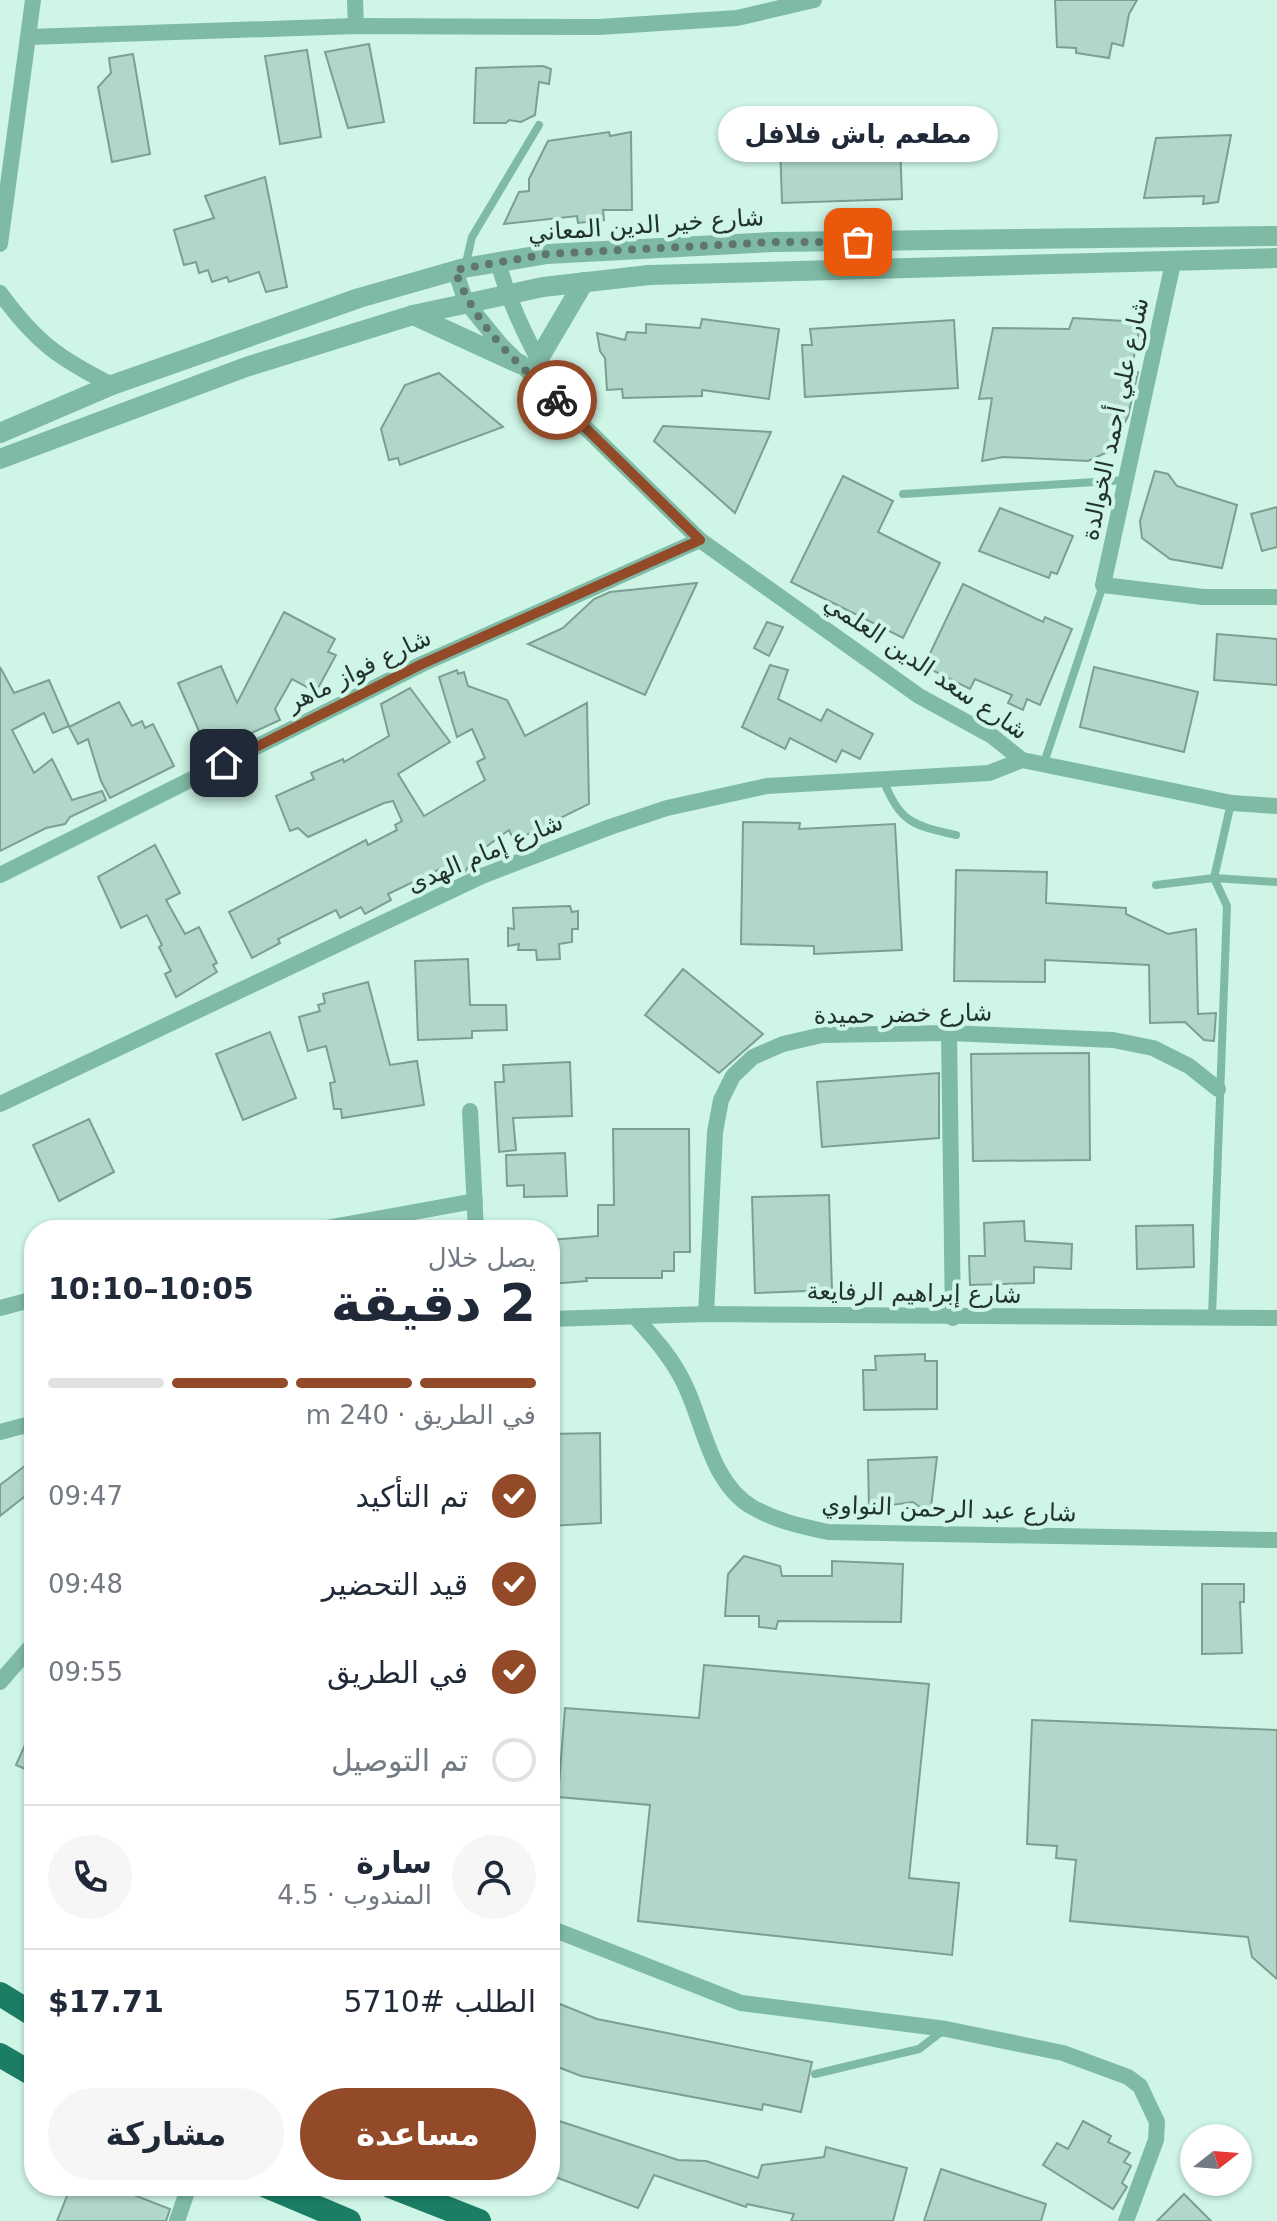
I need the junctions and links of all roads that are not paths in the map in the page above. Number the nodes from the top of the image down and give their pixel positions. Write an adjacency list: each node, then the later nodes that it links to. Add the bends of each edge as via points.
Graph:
1 (33, 0): 5 (street)
2 (355, 0): 4 (street)
3 (814, 0): 4 (street, via 737,18 599,27)
4 (356, 26): 5 (street)
5 (28, 37): 8 (street)
6 (539, 125): 12 (lane, via 472,237)
7 (1277, 236): 10 (street, شارع خير الدين المعاني, via 773,242 547,254)
8 (0, 244)
9 (1277, 258): 11 (street)
10 (498, 262): 12 (street, شارع خير الدين المعاني); 15 (street)
11 (1173, 263): 13 (street, via 801,270); 22 (street, شارع علي أحمد الخوالدة)
12 (460, 269): 16 (street); 19 (street, شارع خير الدين المعاني, via 359,298)
13 (584, 282): 15 (street); 18 (street)
14 (0, 293): 19 (street, via 28,331 64,362)
15 (507, 294): 16 (street); 18 (street)
16 (466, 302): 17 (street); 18 (street, شارع سعد الدين العلمي)
17 (413, 315): 18 (street); 21 (street, via 246,367)
18 (529, 362): 24 (street, شارع سعد الدين العلمي, via 570,413)
19 (112, 385): 20 (street, شارع خير الدين المعاني)
20 (0, 433)
21 (0, 459)
22 (1127, 480): 23 (lane); 25 (street, شارع علي أحمد الخوالدة)
23 (903, 494)
24 (700, 540): 27 (street, شارع سعد الدين العلمي, via 919,696 992,736); 33 (street, شارع فواز ماهر, via 422,664)
25 (1103, 585): 26 (street, via 1189,596); 28 (lane, شارع علي أحمد الخوالدة)
26 (1277, 597)
27 (1022, 760): 28 (street, شارع سعد الدين العلمي); 29 (street, شارع إمام الهدى, via 989,773)
28 (1044, 763): 30 (street, شارع سعد الدين العلمي)
29 (882, 779): 32 (lane, via 893,804 915,825); 39 (street, شارع إمام الهدى, via 767,786 610,827 482,876)
30 (1232, 803): 31 (street, شارع سعد الدين العلمي); 34 (lane)
31 (1277, 806)
32 (956, 835)
33 (0, 875)
34 (1214, 878): 35 (lane); 36 (lane); 38 (lane, via 1227,906)
35 (1277, 882)
36 (1156, 885)
37 (949, 1033): 38 (street, شارع خضر حميدة, via 1113,1040 1153,1048); 46 (street, شارع خضر حميدة, via 822,1035 753,1057 733,1076 721,1100 715,1132); 48 (street)
38 (1218, 1089): 49 (lane)
39 (0, 1104)
40 (470, 1111): 41 (street)
41 (475, 1201): 42 (street); 43 (street)
42 (370, 1220)
43 (476, 1220)
44 (24, 1302): 45 (street)
45 (0, 1308)
46 (706, 1314): 47 (street, شارع إبراهيم الرفايعة); 48 (street, شارع إبراهيم الرفايعة)
47 (636, 1318): 51 (street, شارع إبراهيم الرفايعة); 54 (street, شارع عبد الرحمن النواوي, via 665,1350 685,1384 729,1486 749,1506 785,1523 828,1532)
48 (953, 1318): 49 (street, شارع إبراهيم الرفايعة)
49 (1212, 1318): 50 (street, شارع إبراهيم الرفايعة)
50 (1277, 1318)
51 (560, 1319)
52 (24, 1426): 53 (street)
53 (0, 1432)
54 (1277, 1540)
55 (24, 1654): 56 (street)
56 (0, 1682)
57 (560, 1932): 60 (street, via 741,2003)
58 (0, 1994): 59 (highway)
59 (24, 2009)
60 (946, 2029): 63 (lane, via 919,2049); 70 (street, via 1063,2053 1140,2086 1157,2122 1156,2140)
61 (0, 2055): 62 (highway)
62 (24, 2069)
63 (815, 2074)
64 (186, 2196): 67 (street)
65 (290, 2196): 68 (highway)
66 (415, 2196): 69 (highway)
67 (177, 2221)
68 (349, 2221)
69 (479, 2221)
70 (1126, 2221)

